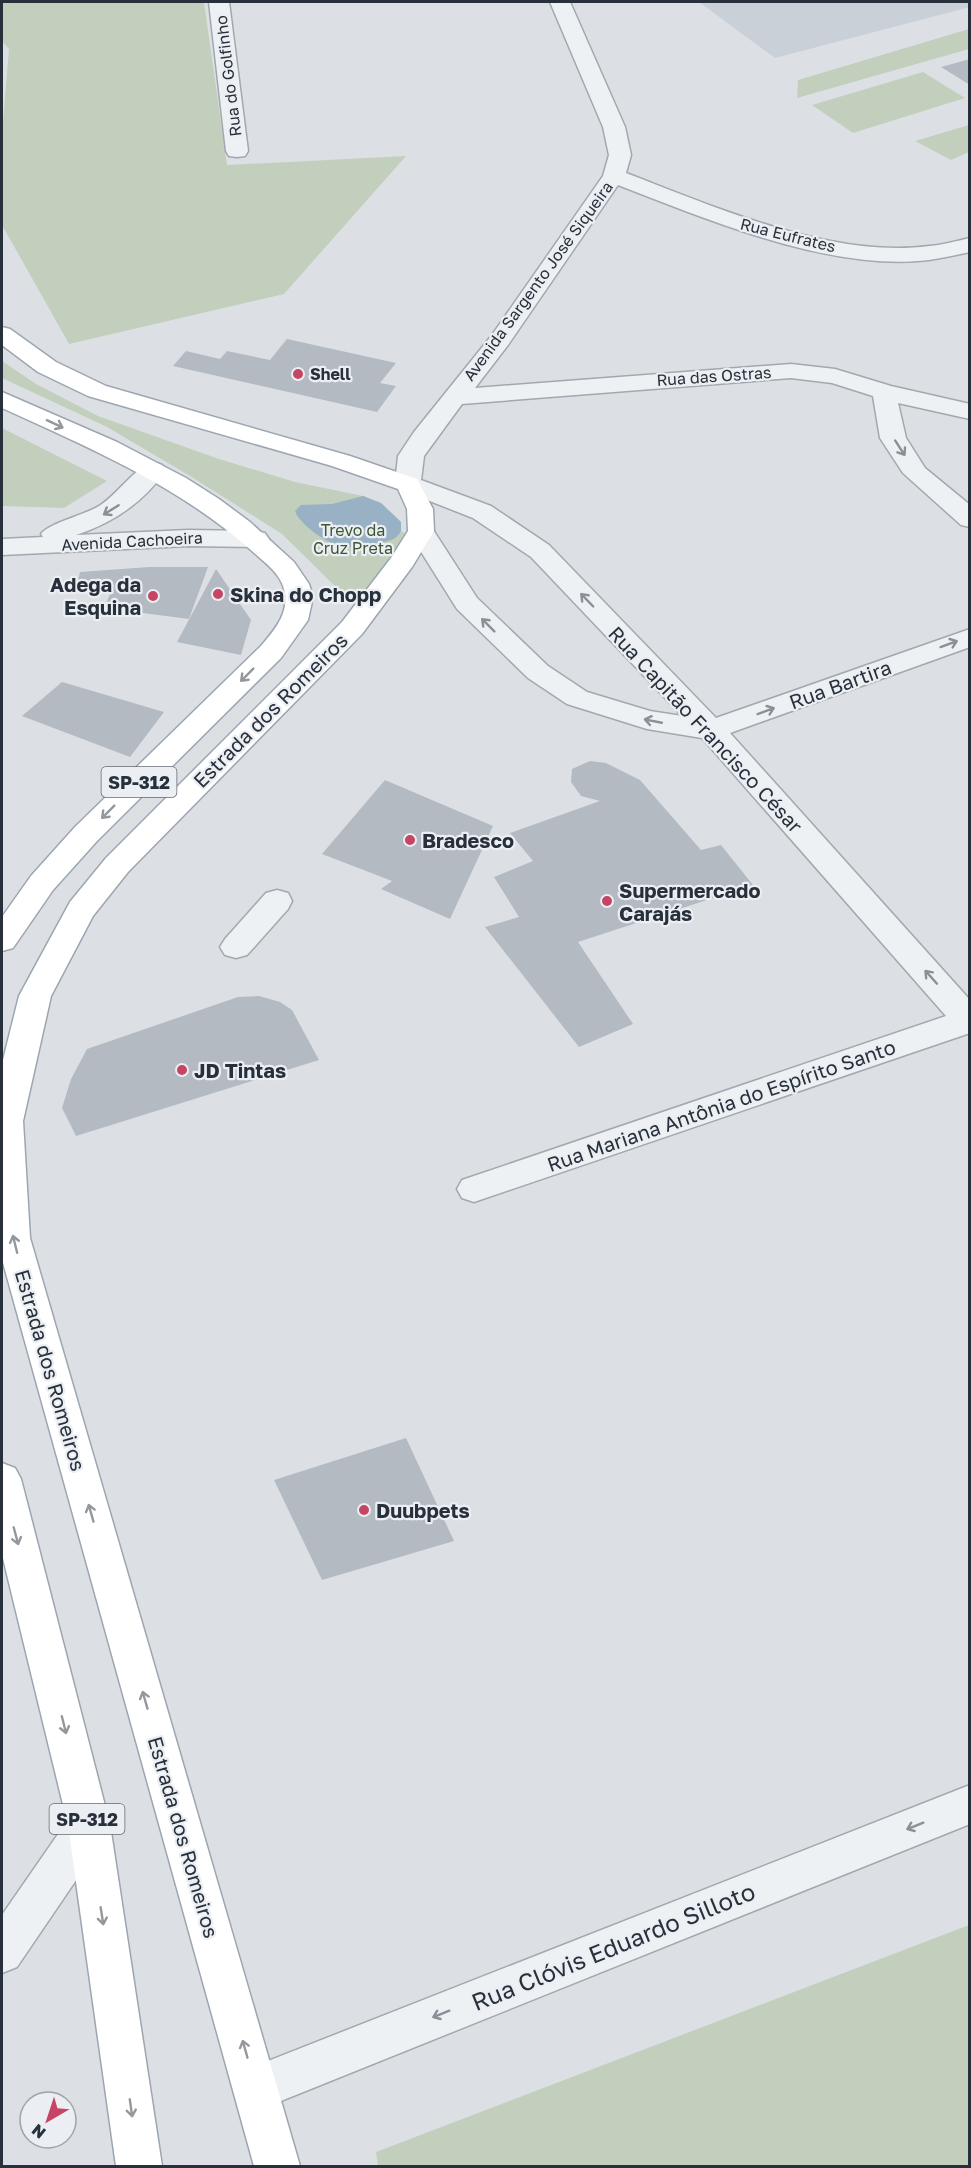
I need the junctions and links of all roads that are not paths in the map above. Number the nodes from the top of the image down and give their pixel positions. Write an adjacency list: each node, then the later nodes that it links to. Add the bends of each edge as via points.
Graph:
1 (219, 2): 3 (street, Rua do Golfinho)
2 (560, 2): 4 (street, Avenida Sargento José Siqueira, via 614,127 620,155)
3 (237, 151)
4 (614, 176): 5 (street, Rua Eufrates, via 724,218 804,242 866,252 923,254); 8 (street, Avenida Sargento José Siqueira, via 500,340)
5 (969, 245)
6 (2, 334): 12 (main road, via 47,367 98,391)
7 (884, 392): 8 (street, Rua das Ostras, via 835,376 791,371); 10 (street, Rua das Ostras); 13 (street, one-way to 13, via 893,438 916,473)
8 (454, 397): 12 (street, Avenida Sargento José Siqueira, via 411,456)
9 (2, 399): 11 (main road, Estrada dos Romeiros / SP-312, one-way to 11)
10 (969, 412)
11 (153, 470): 15 (main road, Estrada dos Romeiros / SP-312, via 234,521); 16 (street, Avenida Cachoeira, one-way to 16, via 112,511 82,526)
12 (408, 484): 14 (main road, via 420,509); 18 (street, Rua Capitão Francisco César, one-way to 12, via 540,551 482,512)
13 (969, 519)
14 (421, 531): 18 (street, one-way to 14, via 647,720 577,698 538,672 467,603); 28 (main road, Estrada dos Romeiros / SP-312, one-way to 14, via 13,1238 6,1121 35,996 81,910 117,865 352,628)
15 (255, 539): 16 (street, Avenida Cachoeira, via 188,538); 20 (main road, Estrada dos Romeiros / SP-312, one-way to 20, via 291,574 300,595 298,615 287,633 86,834 42,884)
16 (5, 547)
17 (969, 637): 18 (street, Rua Bartira, one-way to 17)
18 (711, 730): 22 (street, Rua Capitão Francisco César, one-way to 18)
19 (277, 902): 21 (street)
20 (2, 940)
21 (236, 947)
22 (969, 1020): 23 (street, Rua Mariana Antônia do Espírito Santo)
23 (474, 1190)
24 (2, 1479): 26 (main road, SP-312, one-way to 26)
25 (969, 1804): 28 (street, Rua Clóvis Eduardo Silloto, one-way to 28)
26 (89, 1826): 27 (street); 29 (main road, SP-312, one-way to 29)
27 (2, 1952)
28 (256, 2088): 30 (main road, Estrada dos Romeiros / SP-312)
29 (139, 2166)
30 (276, 2166)

